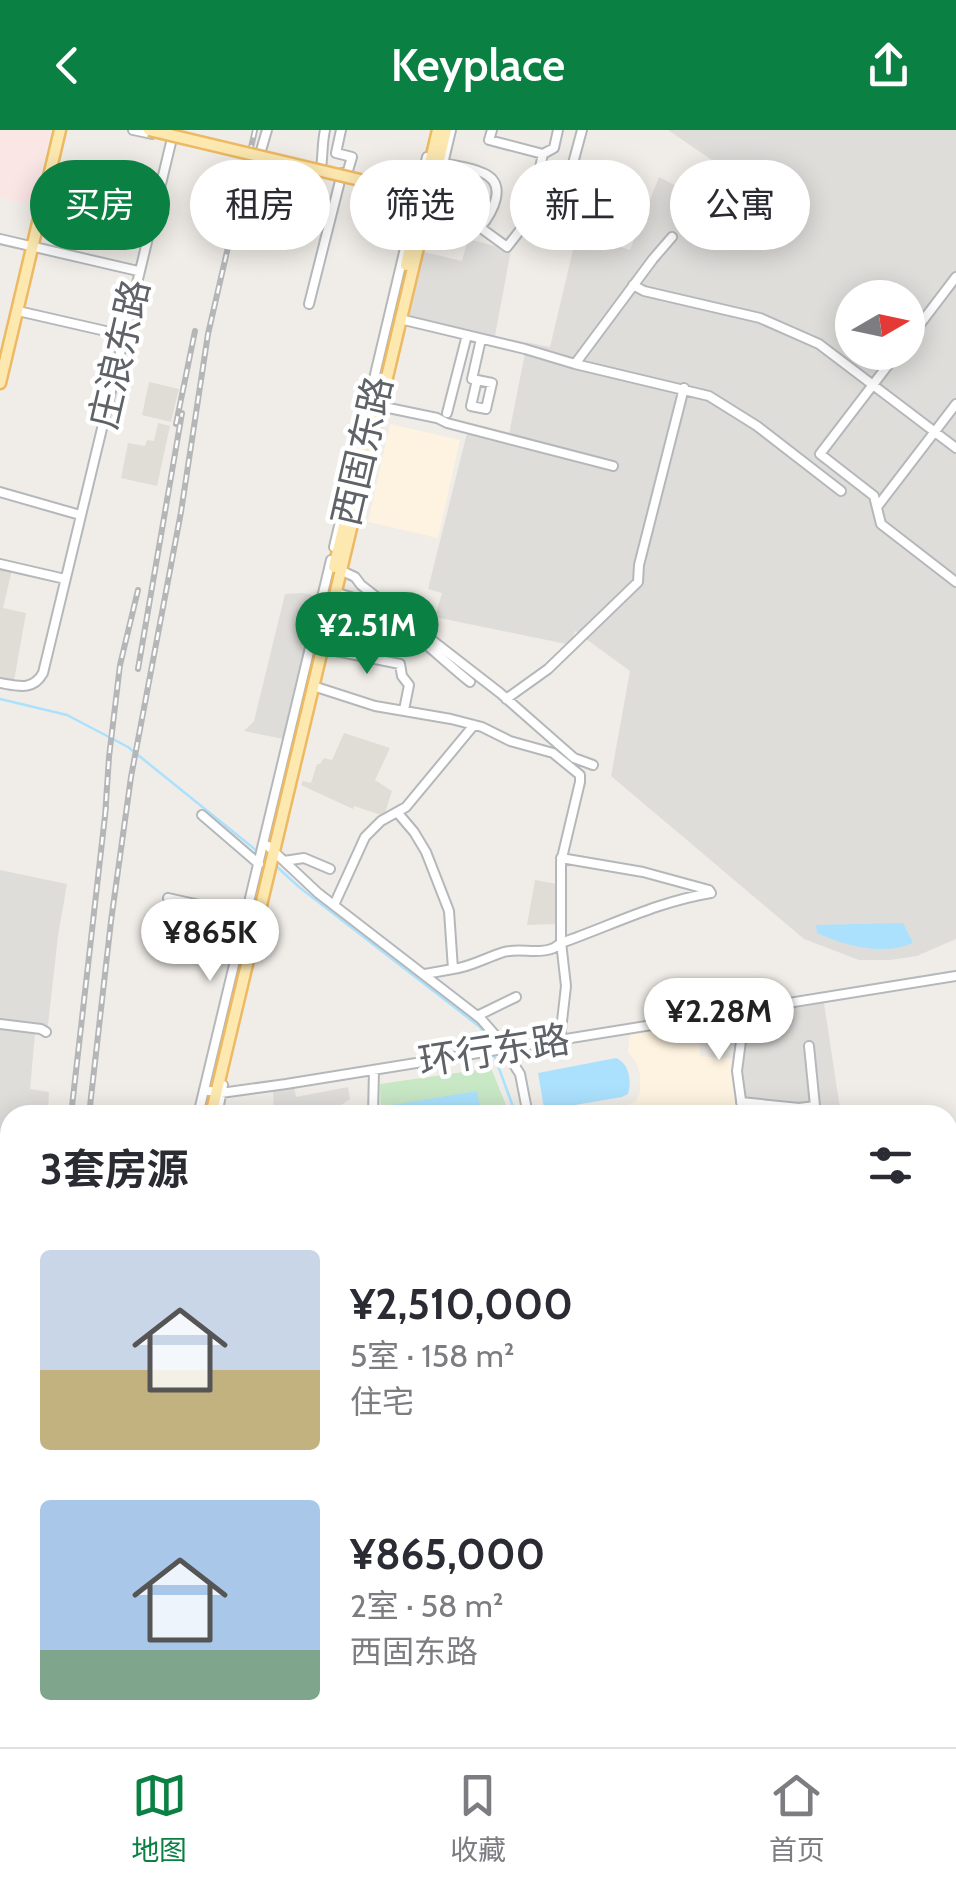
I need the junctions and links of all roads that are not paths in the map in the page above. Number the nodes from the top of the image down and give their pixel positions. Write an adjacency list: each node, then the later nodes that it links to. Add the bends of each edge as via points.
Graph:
1 (60, 130): 16 (main road)
2 (134, 130): 12 (street)
3 (150, 130): 13 (main road, bridge)
4 (159, 130): 12 (street)
5 (267, 130): 15 (street)
6 (325, 130): 18 (street)
7 (342, 130): 23 (street, via 336,152 352,157)
8 (442, 130): 19 (main road, 西固东路); 20 (street)
9 (492, 130): 14 (street, via 489,140)
10 (558, 130): 14 (street, via 554,148)
11 (582, 130): 21 (street)
12 (172, 134): 13 (street); 37 (street, 庄浪东路)
13 (238, 151): 25 (main road, bridge)
14 (543, 154): 29 (street, via 528,220 507,247)
15 (260, 155): 17 (street); 23 (street)
16 (53, 160)
17 (283, 160)
18 (323, 160)
19 (433, 160)
20 (444, 160)
21 (574, 160)
22 (330, 171): 23 (street)
23 (343, 175): 24 (street); 26 (street); 40 (street)
24 (350, 176)
25 (350, 178)
26 (350, 178)
27 (490, 178): 28 (street, via 497,198)
28 (490, 216)
29 (490, 235)
30 (0, 238): 32 (street)
31 (670, 239): 39 (street)
32 (30, 246)
33 (33, 250): 41 (main road)
34 (46, 250): 37 (street)
35 (410, 250): 80 (street)
36 (413, 250): 42 (main road, 西固东路)
37 (138, 272): 44 (street, 庄浪东路)
38 (956, 277): 43 (street)
39 (633, 285): 48 (street); 52 (street, via 777,324)
40 (309, 304)
41 (18, 310): 44 (street); 47 (main road)
42 (401, 315): 45 (street); 55 (main road, 西固东路); 80 (main road, 西固东路)
43 (925, 318)
44 (123, 335): 63 (street, 庄浪东路)
45 (467, 336): 46 (street); 56 (street)
46 (481, 339): 48 (street); 51 (street, via 472,379)
47 (4, 348): 50 (main road)
48 (575, 364): 53 (street)
49 (884, 370): 52 (street)
50 (0, 380)
51 (477, 380)
52 (873, 384): 57 (street); 62 (street, via 820,454 874,496)
53 (684, 388): 60 (street, via 718,400); 74 (street, via 638,582 548,668)
54 (956, 404): 57 (street)
55 (381, 406): 59 (street); 66 (main road, 西固东路)
56 (447, 413)
57 (934, 431): 58 (street); 62 (street)
58 (956, 448)
59 (613, 466)
60 (841, 491)
61 (0, 492): 63 (street)
62 (877, 508): 68 (street, via 881,524)
63 (80, 515): 67 (street, 庄浪东路)
64 (0, 564): 67 (street)
65 (956, 568): 68 (street)
66 (342, 571): 69 (main road, 西固东路); 74 (street)
67 (65, 579): 72 (street, 庄浪东路, via 40,680 24,687)
68 (953, 580)
69 (338, 593): 70 (street); 71 (street, via 387,614); 73 (main road, 西固东路)
70 (326, 649): 73 (street); 75 (street, via 400,664 408,684)
71 (470, 682)
72 (0, 683)
73 (315, 686): 75 (street); 80 (main road, 西固东路)
74 (506, 698): 77 (street, via 574,758)
75 (404, 710): 76 (street)
76 (474, 725): 78 (street); 81 (street, via 553,754 580,775)
77 (594, 765)
78 (396, 812): 85 (street, via 365,837); 88 (street, via 426,852 450,911)
79 (202, 815): 82 (street)
80 (272, 853): 82 (main road, 西固东路); 83 (street); 85 (street)
81 (561, 858): 87 (street); 87 (street, via 712,893)
82 (265, 867): 86 (main road, 西固东路); 100 (street)
83 (330, 868)
84 (168, 898): 86 (street)
85 (334, 905): 93 (street)
86 (252, 916): 100 (street); 100 (main road, 西固东路)
87 (561, 942): 88 (street); 96 (street, via 566,986)
88 (452, 969): 89 (street)
89 (426, 974)
90 (956, 976): 92 (street, 环行东路)
91 (516, 997): 93 (street)
92 (745, 1011): 96 (street, 环行东路); 101 (street, via 736,1072)
93 (477, 1016): 98 (street)
94 (0, 1024): 95 (street)
95 (46, 1032)
96 (560, 1039): 98 (street, 环行东路)
97 (809, 1046): 107 (street)
98 (498, 1050): 99 (street, 环行东路); 104 (street, via 520,1074)
99 (374, 1070): 100 (street, 环行东路); 103 (street)
100 (213, 1092): 102 (main road, 西固东路)
101 (740, 1102): 105 (street); 106 (street)
102 (210, 1105)
103 (374, 1105)
104 (526, 1105)
105 (741, 1105)
106 (770, 1105)
107 (815, 1105)

